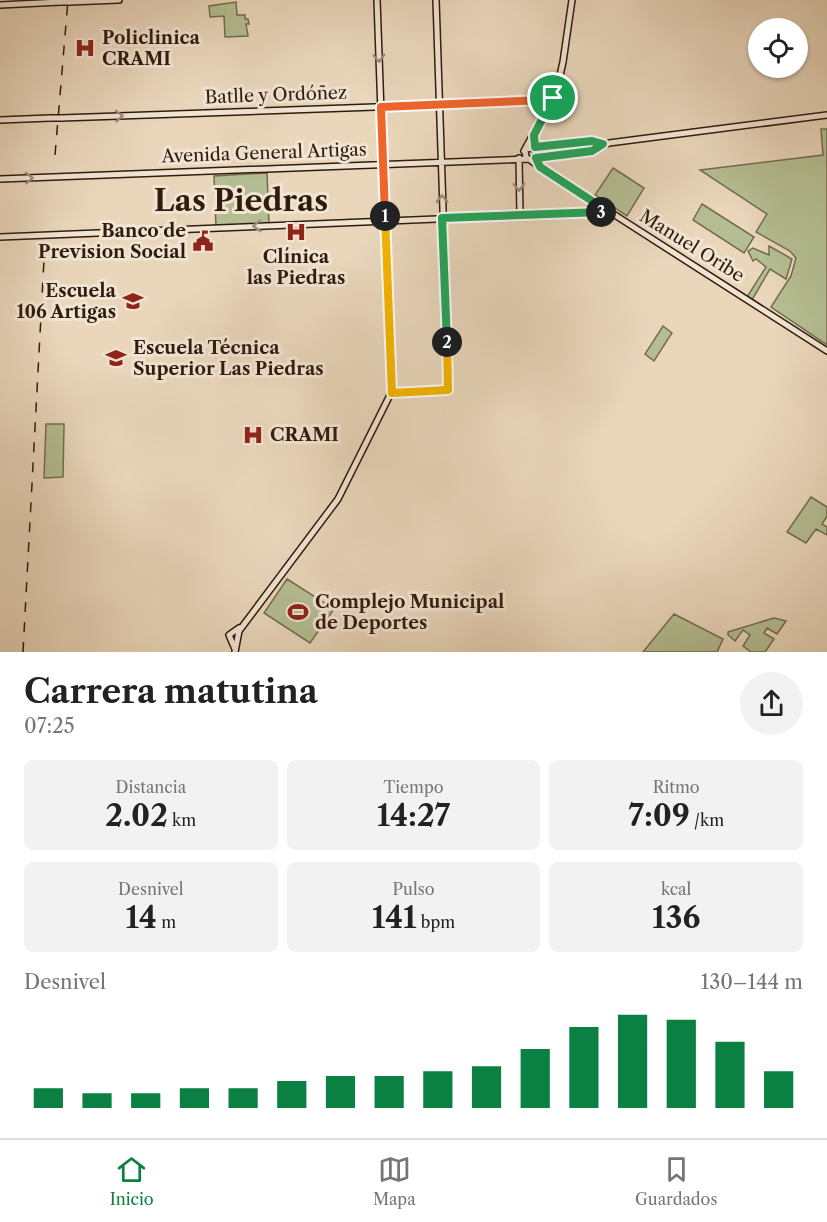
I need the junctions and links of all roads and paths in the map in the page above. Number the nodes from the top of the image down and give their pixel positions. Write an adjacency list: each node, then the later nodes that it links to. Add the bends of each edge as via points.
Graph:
1 (119, 0): 5 (street, bridge)
2 (377, 0): 9 (street, one-way to 9)
3 (436, 0): 8 (street)
4 (572, 0): 6 (street)
5 (0, 5)
6 (553, 98): 7 (street, Batlle y Ordóñez); 10 (street)
7 (544, 100): 8 (street, Batlle y Ordóñez); 10 (street)
8 (439, 104): 9 (street, Batlle y Ordóñez); 22 (street)
9 (381, 107): 12 (street, Batlle y Ordóñez, one-way to 9, bridge); 23 (street)
10 (548, 109): 13 (street)
11 (827, 115): 15 (street)
12 (0, 120)
13 (534, 135): 16 (street); 17 (street)
14 (583, 141): 15 (street); 16 (street); 18 (street)
15 (603, 144): 18 (street)
16 (535, 147): 17 (street); 19 (street)
17 (525, 150): 20 (street); 21 (street)
18 (584, 152): 19 (street)
19 (536, 158): 21 (street); 24 (street)
20 (518, 159): 21 (street, Avenida General Artigas); 22 (street, Avenida General Artigas); 27 (street, one-way to 27)
21 (528, 159): 24 (street, Manuel Oribe)
22 (441, 161): 23 (street, Avenida General Artigas); 28 (street, one-way to 22)
23 (383, 163): 25 (street, Avenida General Artigas, one-way to 23); 29 (street)
24 (540, 167): 26 (street, Manuel Oribe)
25 (0, 179)
26 (609, 212): 27 (street); 31 (street, Manuel Oribe)
27 (520, 215): 28 (street)
28 (442, 218): 29 (street); 32 (street, via 449,388)
29 (385, 220): 30 (street, one-way to 30); 32 (street)
30 (0, 237)
31 (827, 351)
32 (392, 393): 33 (street, via 338,499 239,632)
33 (235, 651)

